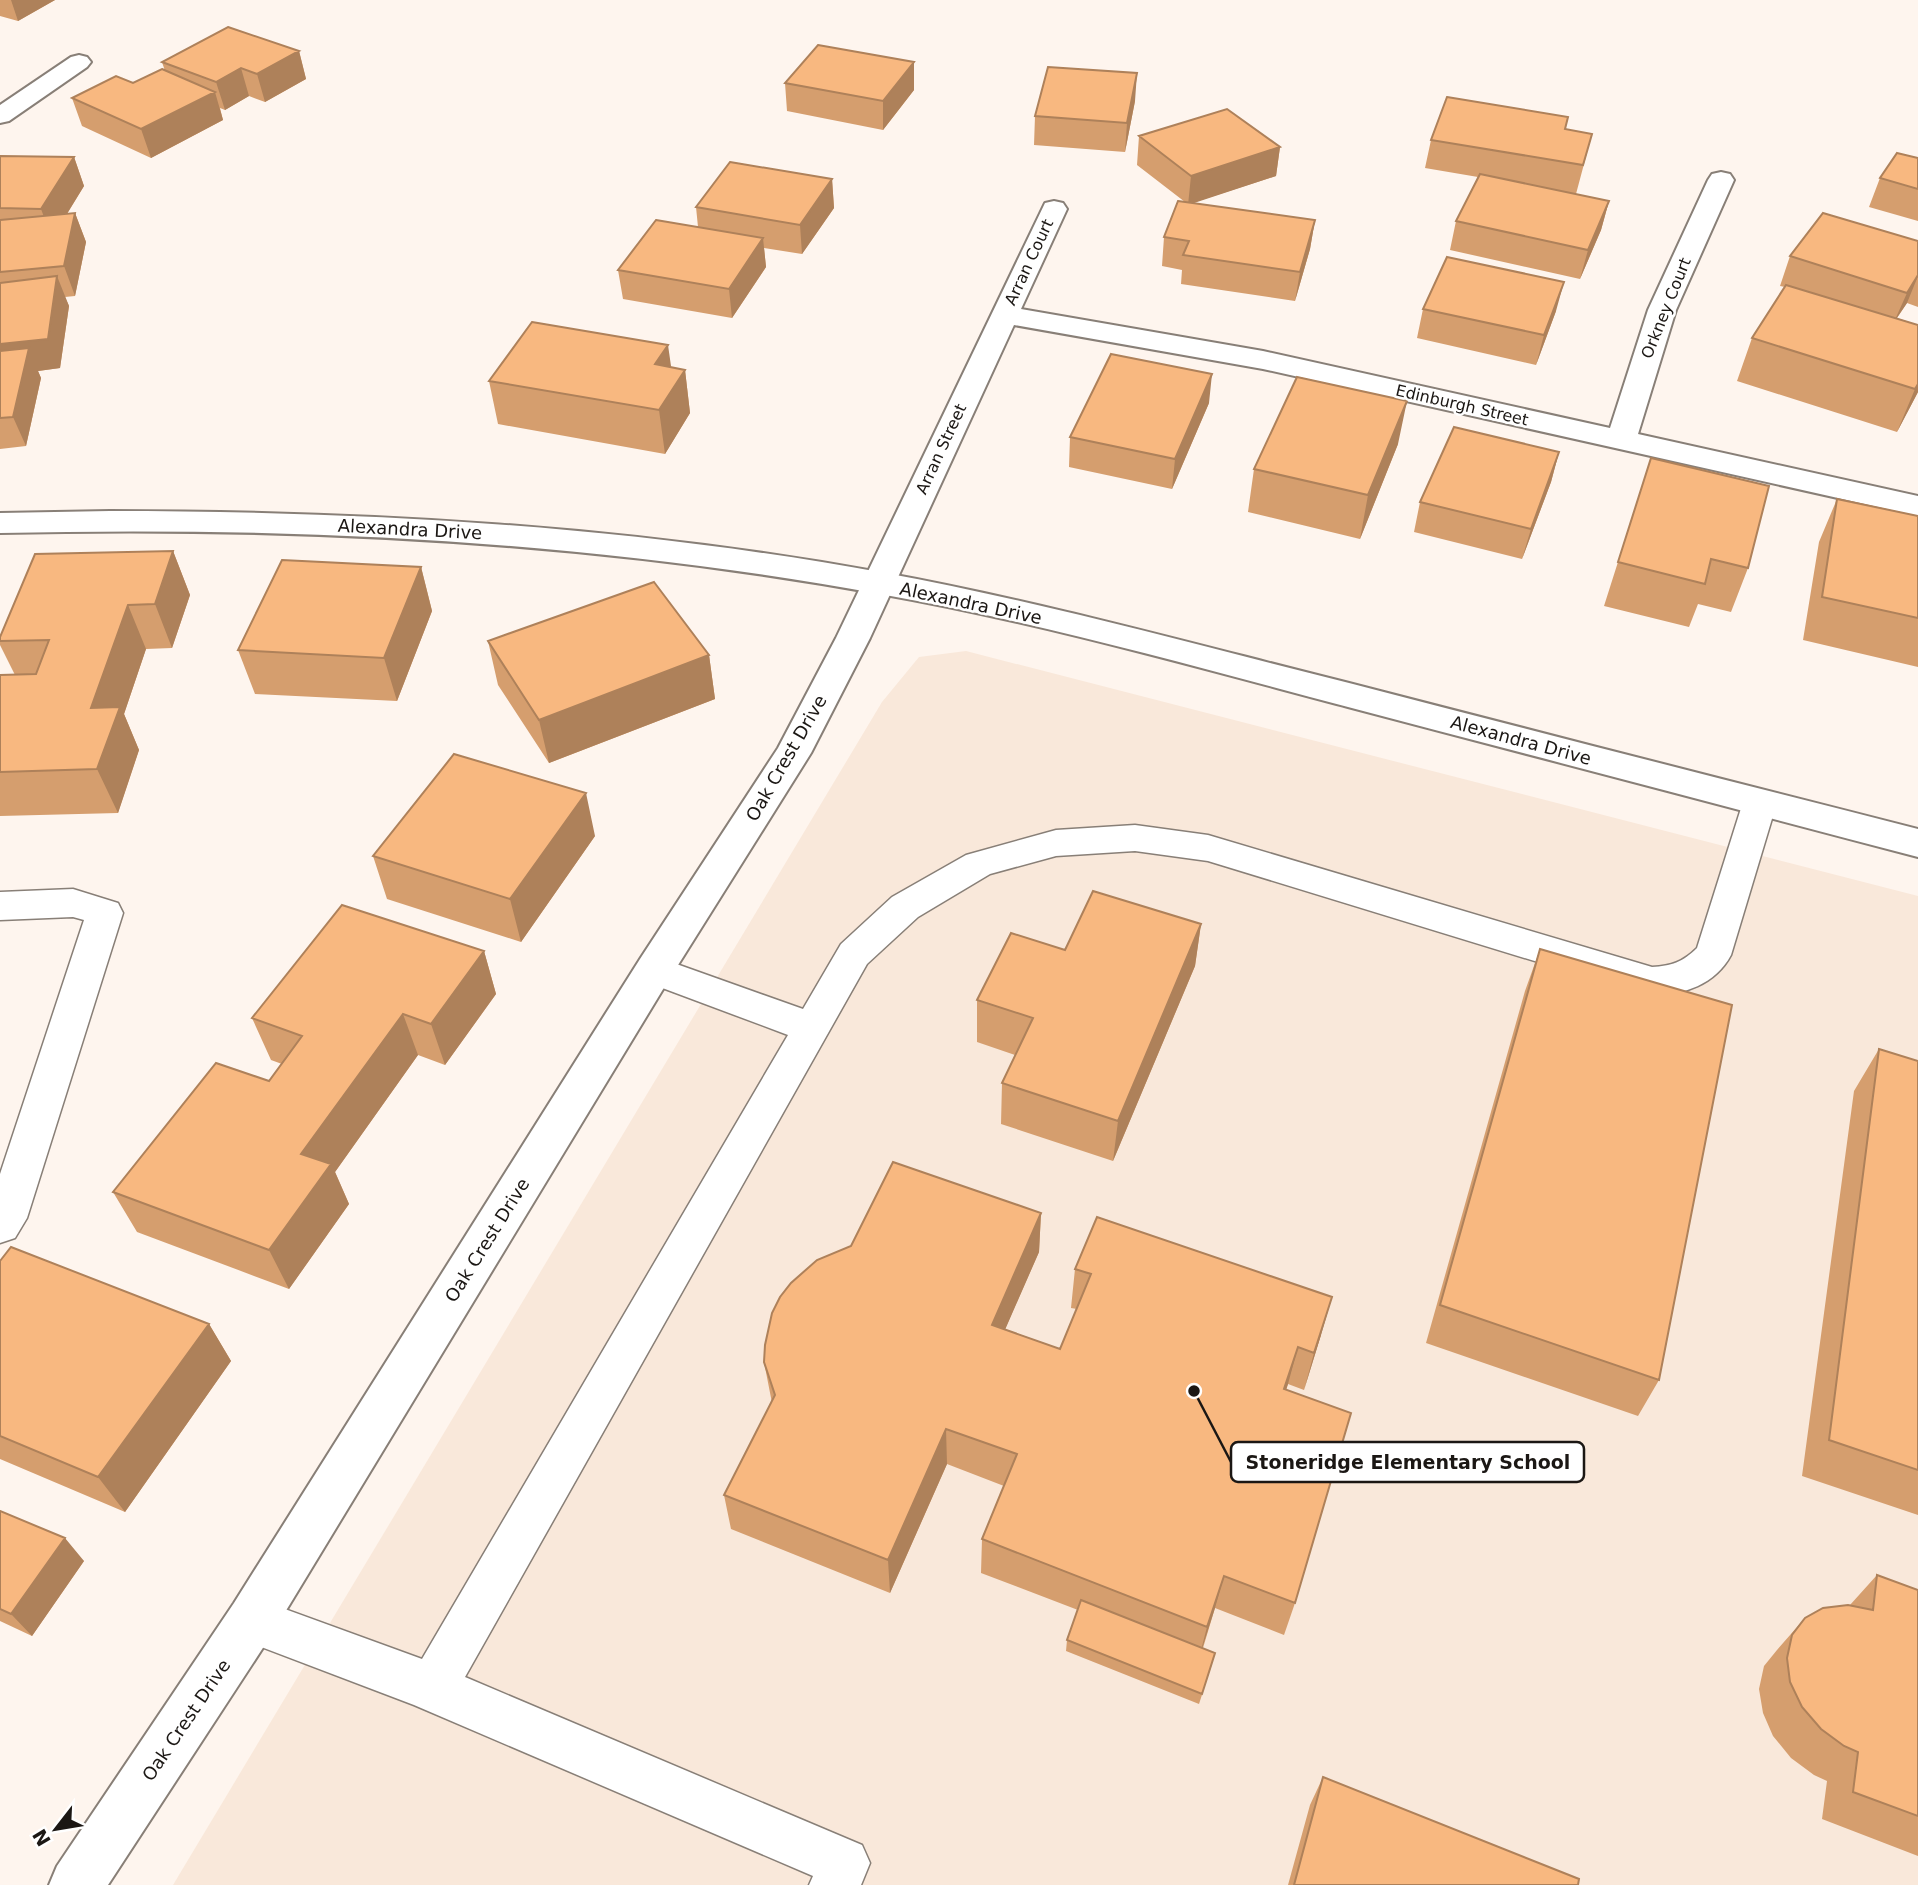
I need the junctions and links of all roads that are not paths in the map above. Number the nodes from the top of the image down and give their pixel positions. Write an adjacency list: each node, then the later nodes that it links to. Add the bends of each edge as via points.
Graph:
1 (79, 62): 2 (street)
2 (0, 116)
3 (1721, 180): 6 (street, Orkney Court, via 1657,323)
4 (1054, 209): 5 (street, Arran Court)
5 (1004, 315): 6 (street, Edinburgh Street, via 1199,347); 9 (street, Arran Street)
6 (1621, 440): 7 (street, Edinburgh Street)
7 (1918, 506)
8 (0, 523): 9 (street, Alexandra Drive, via 162,519 430,528 597,544)
9 (878, 583): 10 (street, Alexandra Drive, via 1128,637); 13 (street, Oak Crest Drive, via 793,753)
10 (1760, 802): 11 (street, Alexandra Drive); 14 (lane, via 1713,955 1699,971 1676,980 1652,982 1208,848 1135,838 1056,843 979,864 905,907 854,954)
11 (1918, 843)
12 (0, 906): 15 (lane, via 73,903 105,913)
13 (654, 970): 14 (lane); 16 (street, Oak Crest Drive)
14 (811, 1028): 17 (lane)
15 (0, 1225)
16 (252, 1620): 17 (lane); 18 (street, Oak Crest Drive)
17 (432, 1689): 19 (lane, via 844,1863)
18 (76, 1885)
19 (835, 1885)

